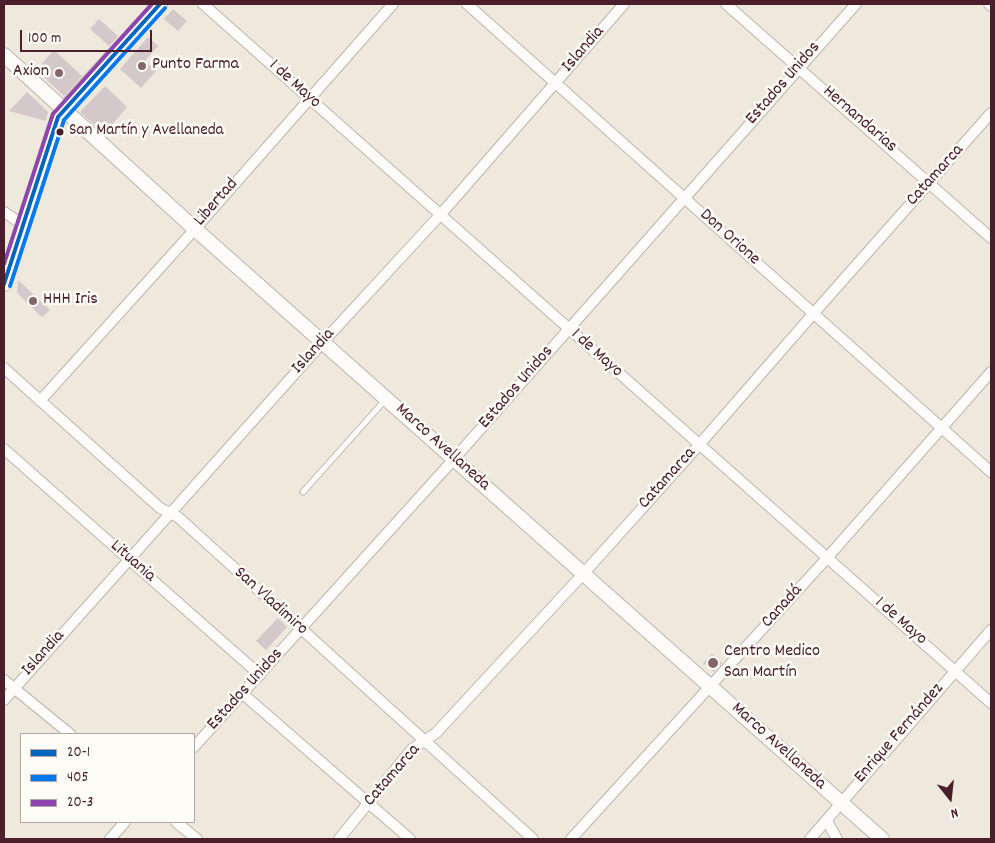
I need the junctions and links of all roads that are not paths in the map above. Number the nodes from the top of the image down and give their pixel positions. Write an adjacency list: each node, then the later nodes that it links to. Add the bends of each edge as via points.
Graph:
1 (160, 4): 12 (street)
2 (203, 4): 11 (street, 1 de Mayo)
3 (393, 4): 11 (street, Libertad)
4 (467, 4): 10 (street, Don Orione)
5 (624, 4): 10 (street, Islandia)
6 (726, 4): 9 (street, Hernandarias)
7 (856, 4): 9 (street, Estados Unidos)
8 (4, 55): 12 (street, Marco Avellaneda)
9 (799, 68): 14 (street, Hernandarias); 15 (street, Estados Unidos)
10 (555, 82): 15 (street, Don Orione); 17 (street, Islandia)
11 (309, 98): 17 (street, 1 de Mayo); 19 (street, Libertad)
12 (64, 109): 18 (street, via 54,128); 19 (street, Marco Avellaneda)
13 (991, 113): 14 (street, Catamarca)
14 (929, 182): 20 (street, Hernandarias); 22 (street, Catamarca)
15 (684, 198): 22 (street, Don Orione); 23 (street, Estados Unidos)
16 (4, 212): 18 (street)
17 (441, 214): 23 (street, 1 de Mayo); 24 (street, Islandia)
18 (22, 224): 21 (street)
19 (195, 228): 24 (street, Marco Avellaneda); 28 (street, Libertad)
20 (991, 238)
21 (4, 284)
22 (813, 314): 29 (street, Don Orione); 30 (street, Catamarca)
23 (568, 329): 30 (street, 1 de Mayo); 32 (street, Estados Unidos)
24 (323, 342): 27 (street, Marco Avellaneda); 35 (street, Islandia)
25 (4, 368): 28 (street, San Vladimiro)
26 (991, 372): 29 (street, Canadá)
27 (387, 399): 32 (street, Marco Avellaneda); 34 (lane)
28 (40, 401): 35 (street, San Vladimiro)
29 (941, 428): 33 (street, Don Orione); 36 (street, Canadá)
30 (699, 445): 36 (street, 1 de Mayo); 38 (street, Catamarca)
31 (4, 449): 37 (street, Lituania)
32 (454, 459): 38 (street, Marco Avellaneda); 39 (street, Estados Unidos)
33 (991, 472)
34 (303, 492)
35 (169, 513): 37 (street, Islandia); 39 (street, San Vladimiro, via 178,517)
36 (827, 558): 41 (street, 1 de Mayo); 44 (street, Canadá)
37 (129, 560): 42 (street, Lituania); 45 (street, Islandia)
38 (584, 573): 44 (street, Marco Avellaneda); 50 (street, Catamarca, via 436,733)
39 (300, 630): 42 (street, Estados Unidos); 50 (street, San Vladimiro)
40 (991, 630): 41 (street, Enrique Fernández)
41 (955, 670): 48 (street, 1 de Mayo); 52 (street, Enrique Fernández)
42 (260, 675): 46 (street, Estados Unidos)
43 (4, 680): 45 (street)
44 (710, 686): 52 (street, Marco Avellaneda); 62 (street, Canadá)
45 (14, 689): 47 (street, Islandia); 49 (street)
46 (243, 694): 51 (street, Estados Unidos); 53 (street)
47 (4, 700)
48 (991, 703)
49 (69, 733)
50 (424, 741): 53 (street, Catamarca, via 412,749); 61 (street, San Vladimiro)
51 (195, 746)
52 (840, 803): 54 (street, Enrique Fernández); 65 (street, Marco Avellaneda)
53 (368, 804): 59 (street, Catamarca); 60 (street)
54 (827, 821): 63 (street, Enrique Fernández); 64 (street)
55 (124, 823): 57 (street)
56 (177, 823): 58 (street)
57 (110, 839)
58 (197, 839)
59 (339, 839)
60 (410, 839)
61 (533, 839)
62 (571, 839)
63 (810, 839)
64 (837, 839)
65 (882, 839)

